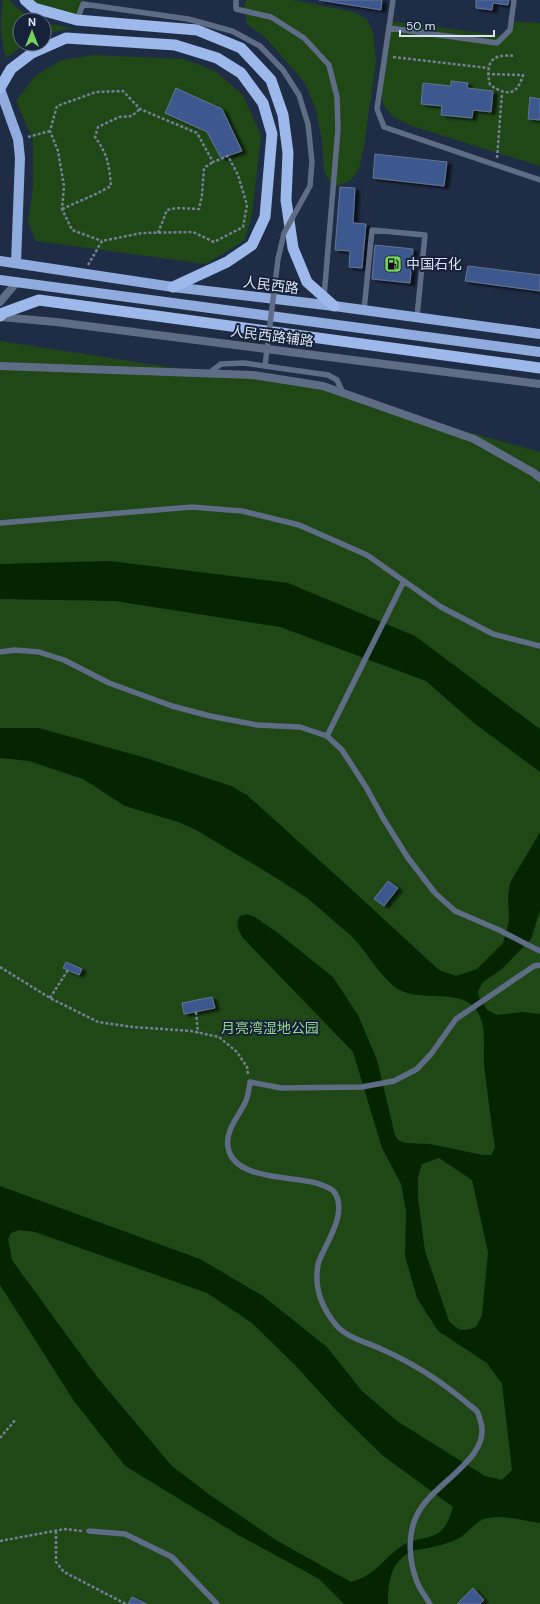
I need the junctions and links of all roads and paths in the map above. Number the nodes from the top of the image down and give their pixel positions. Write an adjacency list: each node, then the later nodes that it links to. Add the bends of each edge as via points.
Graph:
1 (25, 0): 6 (highway, via 34,8)
2 (236, 0): 29 (lane, via 236,9 271,17 304,38 329,65 337,97 338,129)
3 (393, 0): 7 (lane)
4 (514, 0): 7 (lane, via 510,30 497,43)
5 (83, 2): 6 (lane); 38 (lane, bridge, via 188,19 232,31 260,46 283,70 299,95 308,124 312,162 310,186 282,240)
6 (77, 20): 29 (highway, via 197,30 241,48 271,80 283,115 288,153 286,200 293,248 307,282)
7 (389, 28): 8 (lane)
8 (385, 56): 10 (path); 18 (lane, via 377,108 384,127)
9 (515, 56): 10 (path, via 496,57)
10 (488, 68): 11 (path)
11 (487, 74): 13 (path, via 490,85); 13 (path, via 523,74 520,85 513,91)
12 (0, 89): 16 (main road); 28 (highway, via 12,69 32,53 66,38 175,45 217,58 241,73 263,103 272,134 265,218 252,245 227,262)
13 (502, 93): 18 (path)
14 (140, 109): 15 (path, via 123,91 96,92 57,106); 17 (path, via 197,132); 20 (path, via 132,116 119,117 98,127 95,137 104,150 111,186)
15 (50, 131): 16 (path); 20 (path, via 58,151 64,186)
16 (18, 139): 24 (main road, via 20,158)
17 (213, 162): 21 (path, via 204,168 199,209 166,210); 21 (path, via 228,156 238,175 247,205 243,227 214,242 193,232)
18 (497, 165): 19 (lane)
19 (540, 180)
20 (62, 209): 22 (path, via 72,230)
21 (158, 232): 22 (path)
22 (102, 241): 25 (path)
23 (0, 261): 24 (main road, 人民西路)
24 (16, 263): 25 (main road, 人民西路)
25 (83, 274): 28 (main road, 人民西路)
26 (0, 280): 27 (main road)
27 (17, 282): 30 (street); 36 (main road)
28 (173, 287): 31 (main road, 人民西路)
29 (324, 297): 31 (highway)
30 (0, 302)
31 (334, 306): 32 (main road, 人民西路)
32 (364, 310): 34 (main road, 人民西路); 34 (lane, via 372,230 425,235)
33 (0, 316): 39 (highway, via 39,300); 41 (street, 人民西路辅路)
34 (417, 317): 35 (main road, 人民西路)
35 (540, 334)
36 (540, 352)
37 (0, 366): 40 (street)
38 (265, 366): 40 (lane, via 244,363 221,364); 42 (lane, via 328,375 337,380)
39 (540, 368)
40 (208, 373): 42 (street, via 253,375 323,386)
41 (540, 384)
42 (343, 393): 43 (street, via 474,439)
43 (540, 478)
44 (0, 523): 45 (lane, via 192,507 242,511 299,525 367,555)
45 (404, 581): 46 (lane, via 440,607 493,634); 48 (lane)
46 (540, 646)
47 (0, 652): 48 (lane, via 39,652 64,660 109,683 172,706 210,716 257,725 300,727)
48 (327, 736): 49 (lane, via 342,750 408,858 435,893 455,911)
49 (540, 951)
50 (540, 965): 56 (lane, via 534,966 456,1019 417,1069 394,1081 362,1088 281,1088)
51 (0, 967): 53 (path)
52 (68, 970): 53 (path)
53 (50, 998): 55 (path, via 98,1022)
54 (196, 1012): 55 (path)
55 (198, 1033): 56 (path, via 219,1037 238,1052 247,1067)
56 (250, 1082): 64 (lane, via 249,1092 232,1126 227,1146 231,1157 240,1166 252,1172 305,1180 324,1185 334,1192 338,1217 318,1263 317,1288 324,1306 338,1327 354,1338 409,1363 455,1393 478,1412 482,1429 480,1445 473,1456 429,1497 417,1513 412,1527 411,1558 417,1583)
57 (16, 1419): 58 (path)
58 (0, 1438)
59 (56, 1531): 60 (path); 61 (path); 62 (path, via 56,1562 64,1572)
60 (89, 1531): 63 (lane, via 125,1534 172,1556)
61 (0, 1541)
62 (126, 1604)
63 (217, 1604)
64 (430, 1604)

